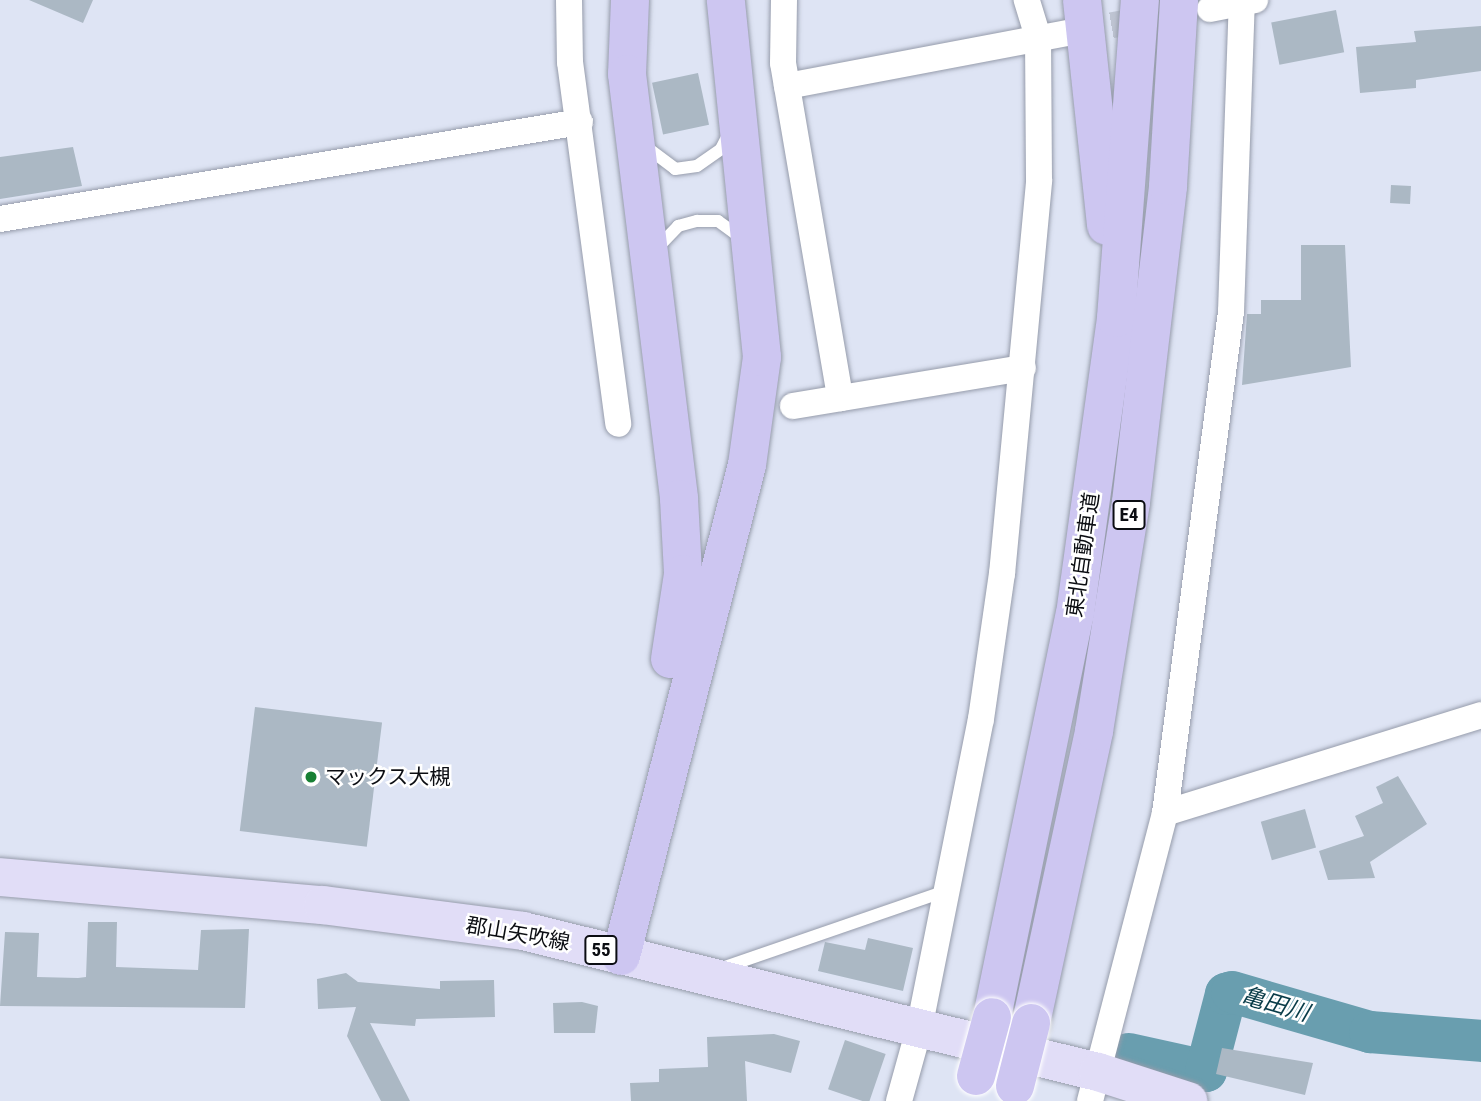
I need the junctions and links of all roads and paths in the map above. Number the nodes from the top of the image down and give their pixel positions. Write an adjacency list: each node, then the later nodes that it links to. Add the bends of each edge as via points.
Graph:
1 (569, 0): 14 (street)
2 (630, 0): 13 (highway)
3 (726, 0): 12 (highway)
4 (784, 0): 11 (street)
5 (1027, 0): 10 (street)
6 (1140, 0): 18 (highway, 東北自動車道 / E4)
7 (1247, 1): 8 (street); 24 (street, via 1231,312)
8 (1195, 4): 32 (highway, 東北自動車道 / E4, bridge, via 1166,199 1131,502 1094,730)
9 (1077, 16): 10 (street); 18 (highway)
10 (1038, 37): 11 (street, via 1022,46); 19 (street, via 1040,180)
11 (787, 86): 20 (street)
12 (734, 105): 13 (lane, via 721,149 697,166 675,169 646,148); 16 (highway)
13 (632, 117): 17 (highway)
14 (580, 122): 15 (street); 22 (street)
15 (0, 219)
16 (753, 255): 17 (lane, via 734,230 718,221 678,226 662,239); 27 (highway, via 762,358 747,466)
17 (652, 288): 27 (highway, via 679,499 681,598)
18 (1116, 318): 31 (highway, 東北自動車道 / E4, bridge, via 1075,614 992,1017)
19 (1023, 368): 20 (street); 26 (street, via 981,719)
20 (841, 398): 21 (street)
21 (793, 406)
22 (618, 424)
23 (1481, 715): 24 (street)
24 (1165, 813): 30 (street)
25 (0, 877): 27 (main road, 郡山矢吹線 / 55, via 323,905 523,931)
26 (947, 890): 28 (lane); 29 (street)
27 (610, 953): 28 (main road, 郡山矢吹線 / 55)
28 (702, 975): 29 (main road, 郡山矢吹線 / 55)
29 (919, 1029): 30 (main road, 郡山矢吹線 / 55); 34 (street)
30 (1094, 1087): 33 (main road, 郡山矢吹線 / 55)
31 (972, 1089)
32 (1013, 1094)
33 (1167, 1098)
34 (898, 1101)

